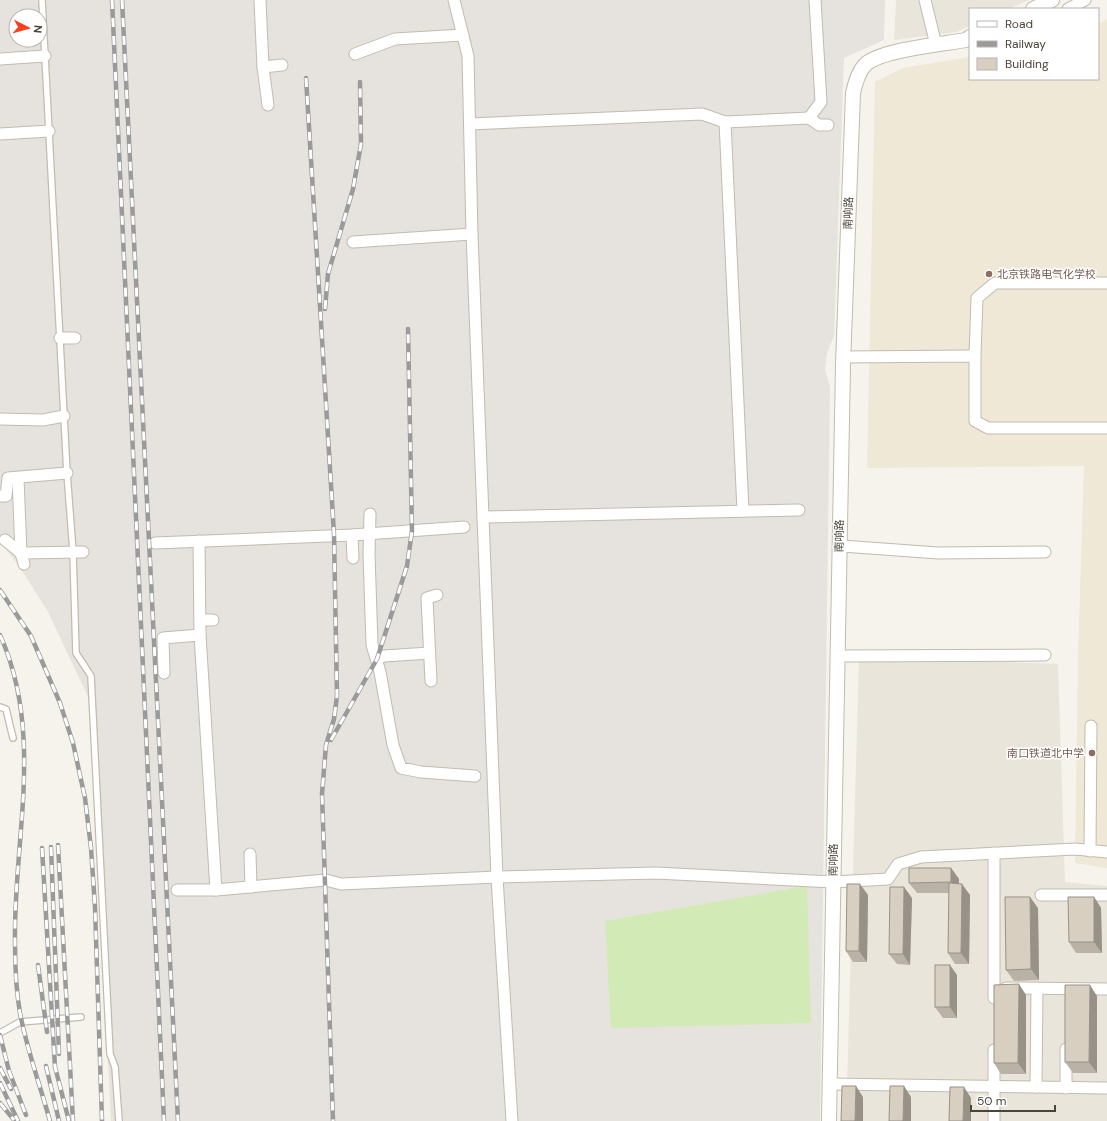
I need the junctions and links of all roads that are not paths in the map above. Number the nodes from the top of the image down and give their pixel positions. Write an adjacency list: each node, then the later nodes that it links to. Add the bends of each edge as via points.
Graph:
1 (42, 0): 14 (lane)
2 (260, 0): 17 (street)
3 (454, 0): 10 (street)
4 (815, 0): 19 (street, via 821,102)
5 (925, 0): 12 (street)
6 (1052, 0): 8 (street)
7 (1085, 0): 9 (street)
8 (1035, 8)
9 (1070, 8)
10 (463, 35): 13 (street, via 395,39); 21 (street, via 468,56)
11 (969, 39): 12 (street, 南响路)
12 (936, 45): 31 (street, 南响路, via 880,55 865,65 852,93)
13 (355, 54)
14 (45, 56): 15 (street); 23 (lane)
15 (0, 59)
16 (282, 66): 17 (street)
17 (263, 67): 18 (street)
18 (268, 105)
19 (809, 118): 20 (street); 22 (street, via 819,125)
20 (725, 122): 21 (street, via 702,114); 39 (street)
21 (470, 124): 25 (street)
22 (828, 125)
23 (48, 131): 24 (street); 28 (lane)
24 (0, 134)
25 (472, 234): 26 (street); 41 (street)
26 (354, 242)
27 (1107, 283): 30 (street, via 995,283 977,298)
28 (60, 338): 29 (street); 32 (lane)
29 (75, 338)
30 (975, 356): 31 (street); 34 (street, via 976,421 988,428)
31 (843, 357): 59 (street, 南响路)
32 (64, 416): 33 (street, via 43,420); 35 (lane)
33 (0, 419)
34 (1107, 428)
35 (66, 473): 36 (street); 49 (lane)
36 (18, 478): 37 (street, via 8,478 6,496); 51 (street)
37 (0, 496)
38 (799, 510): 39 (street)
39 (743, 511): 41 (street)
40 (370, 514): 43 (street)
41 (483, 517): 71 (street)
42 (464, 527): 43 (street)
43 (368, 532): 44 (street); 60 (street, via 372,645)
44 (352, 535): 46 (street); 52 (street)
45 (5, 540): 51 (street)
46 (199, 541): 47 (street); 54 (street)
47 (155, 544)
48 (842, 546): 50 (street, via 938,552)
49 (78, 552): 51 (street); 93 (lane, via 76,653 91,676 110,1054 115,1067)
50 (1045, 552)
51 (22, 558)
52 (352, 558)
53 (437, 595): 57 (street, via 427,598)
54 (200, 620): 55 (street); 56 (street)
55 (213, 620)
56 (200, 635): 61 (street, via 162,638); 75 (street)
57 (429, 653): 60 (street, via 384,656); 62 (street)
58 (1045, 655): 59 (street)
59 (837, 656): 72 (street, 南响路)
60 (377, 659): 66 (street, via 393,745 401,768)
61 (164, 673)
62 (431, 681)
63 (0, 707): 65 (lane, via 6,709)
64 (1091, 726): 67 (street)
65 (13, 738)
66 (475, 776)
67 (1090, 851): 68 (street); 69 (street, via 1075,849)
68 (1107, 852)
69 (994, 853): 72 (street, via 921,857 898,864 888,879); 78 (street)
70 (250, 854): 73 (street)
71 (497, 877): 72 (street, via 656,874); 73 (street, via 341,884 326,880); 94 (street)
72 (833, 882): 88 (street, 南响路)
73 (251, 887): 75 (street)
74 (177, 890): 75 (street)
75 (216, 890)
76 (1041, 895): 77 (street)
77 (1107, 895)
78 (995, 988): 79 (street); 83 (street)
79 (1037, 988): 80 (street); 90 (street)
80 (1066, 988): 81 (street); 82 (street)
81 (1107, 988)
82 (1066, 1004)
83 (994, 1011)
84 (81, 1017): 85 (lane, via 20,1022)
85 (0, 1033)
86 (1066, 1034): 91 (street)
87 (994, 1041): 89 (street)
88 (829, 1084): 89 (street); 95 (street, 南响路)
89 (994, 1087): 90 (street); 96 (street)
90 (1036, 1087): 91 (street)
91 (1066, 1088): 92 (street)
92 (1107, 1088)
93 (119, 1121)
94 (512, 1121)
95 (829, 1121)
96 (994, 1121)

